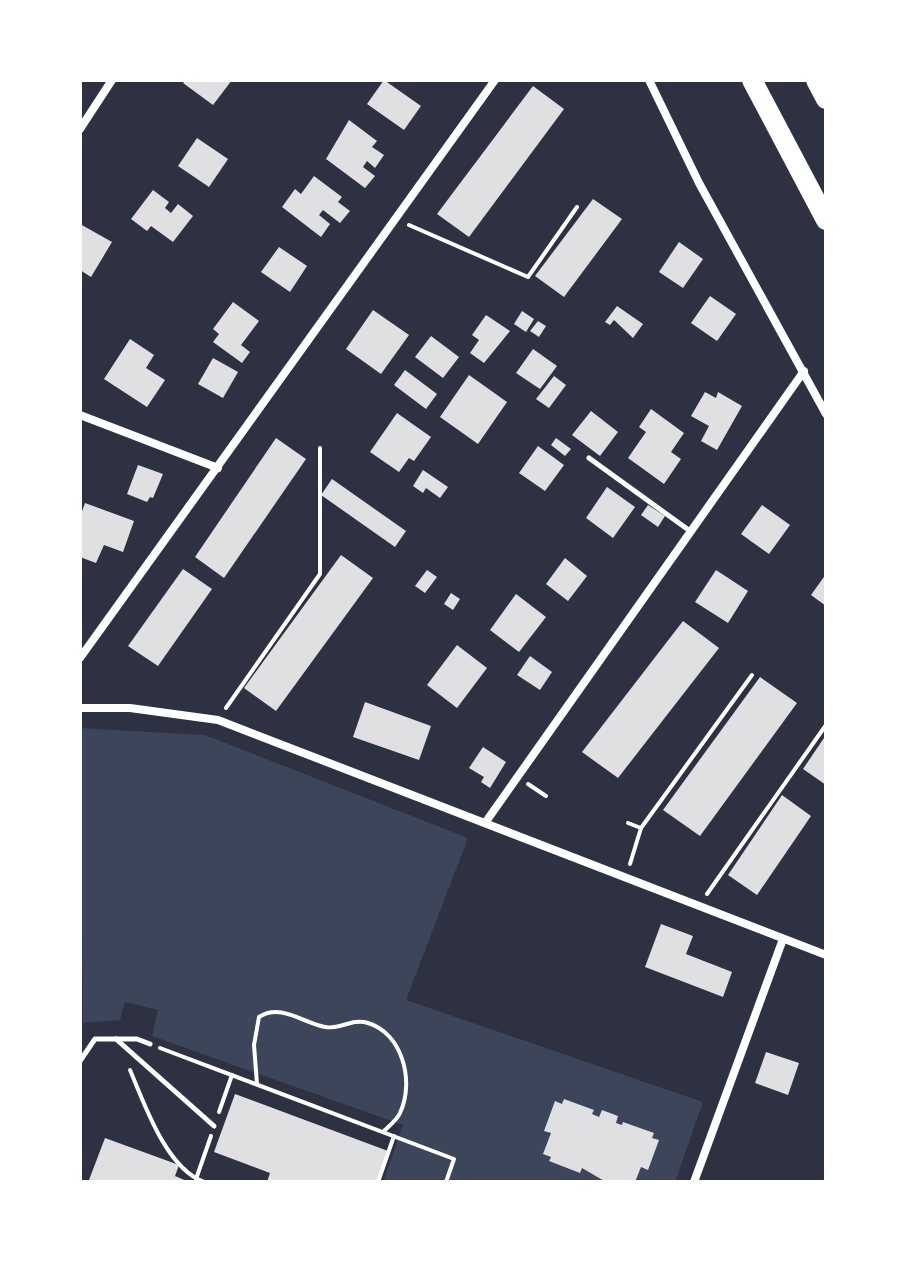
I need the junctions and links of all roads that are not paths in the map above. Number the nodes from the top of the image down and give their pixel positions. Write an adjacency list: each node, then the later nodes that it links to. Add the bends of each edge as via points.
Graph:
1 (112, 80): 7 (street)
2 (495, 80): 13 (street)
3 (649, 80): 9 (street, via 699,183)
4 (752, 80): 8 (highway)
5 (816, 80): 6 (highway)
6 (826, 99)
7 (80, 129)
8 (826, 220)
9 (804, 371): 10 (street); 14 (street)
10 (826, 414)
11 (80, 415): 13 (street)
12 (589, 458): 14 (lane)
13 (218, 468): 15 (street)
14 (691, 532): 17 (street)
15 (80, 658)
16 (80, 708): 17 (street, via 130,708 218,720)
17 (485, 823): 18 (street)
18 (783, 939): 19 (street); 24 (street)
19 (826, 955)
20 (116, 1039): 21 (lane); 22 (lane, via 95,1039); 23 (lane)
21 (150, 1044)
22 (80, 1061)
23 (214, 1126)
24 (694, 1182)

